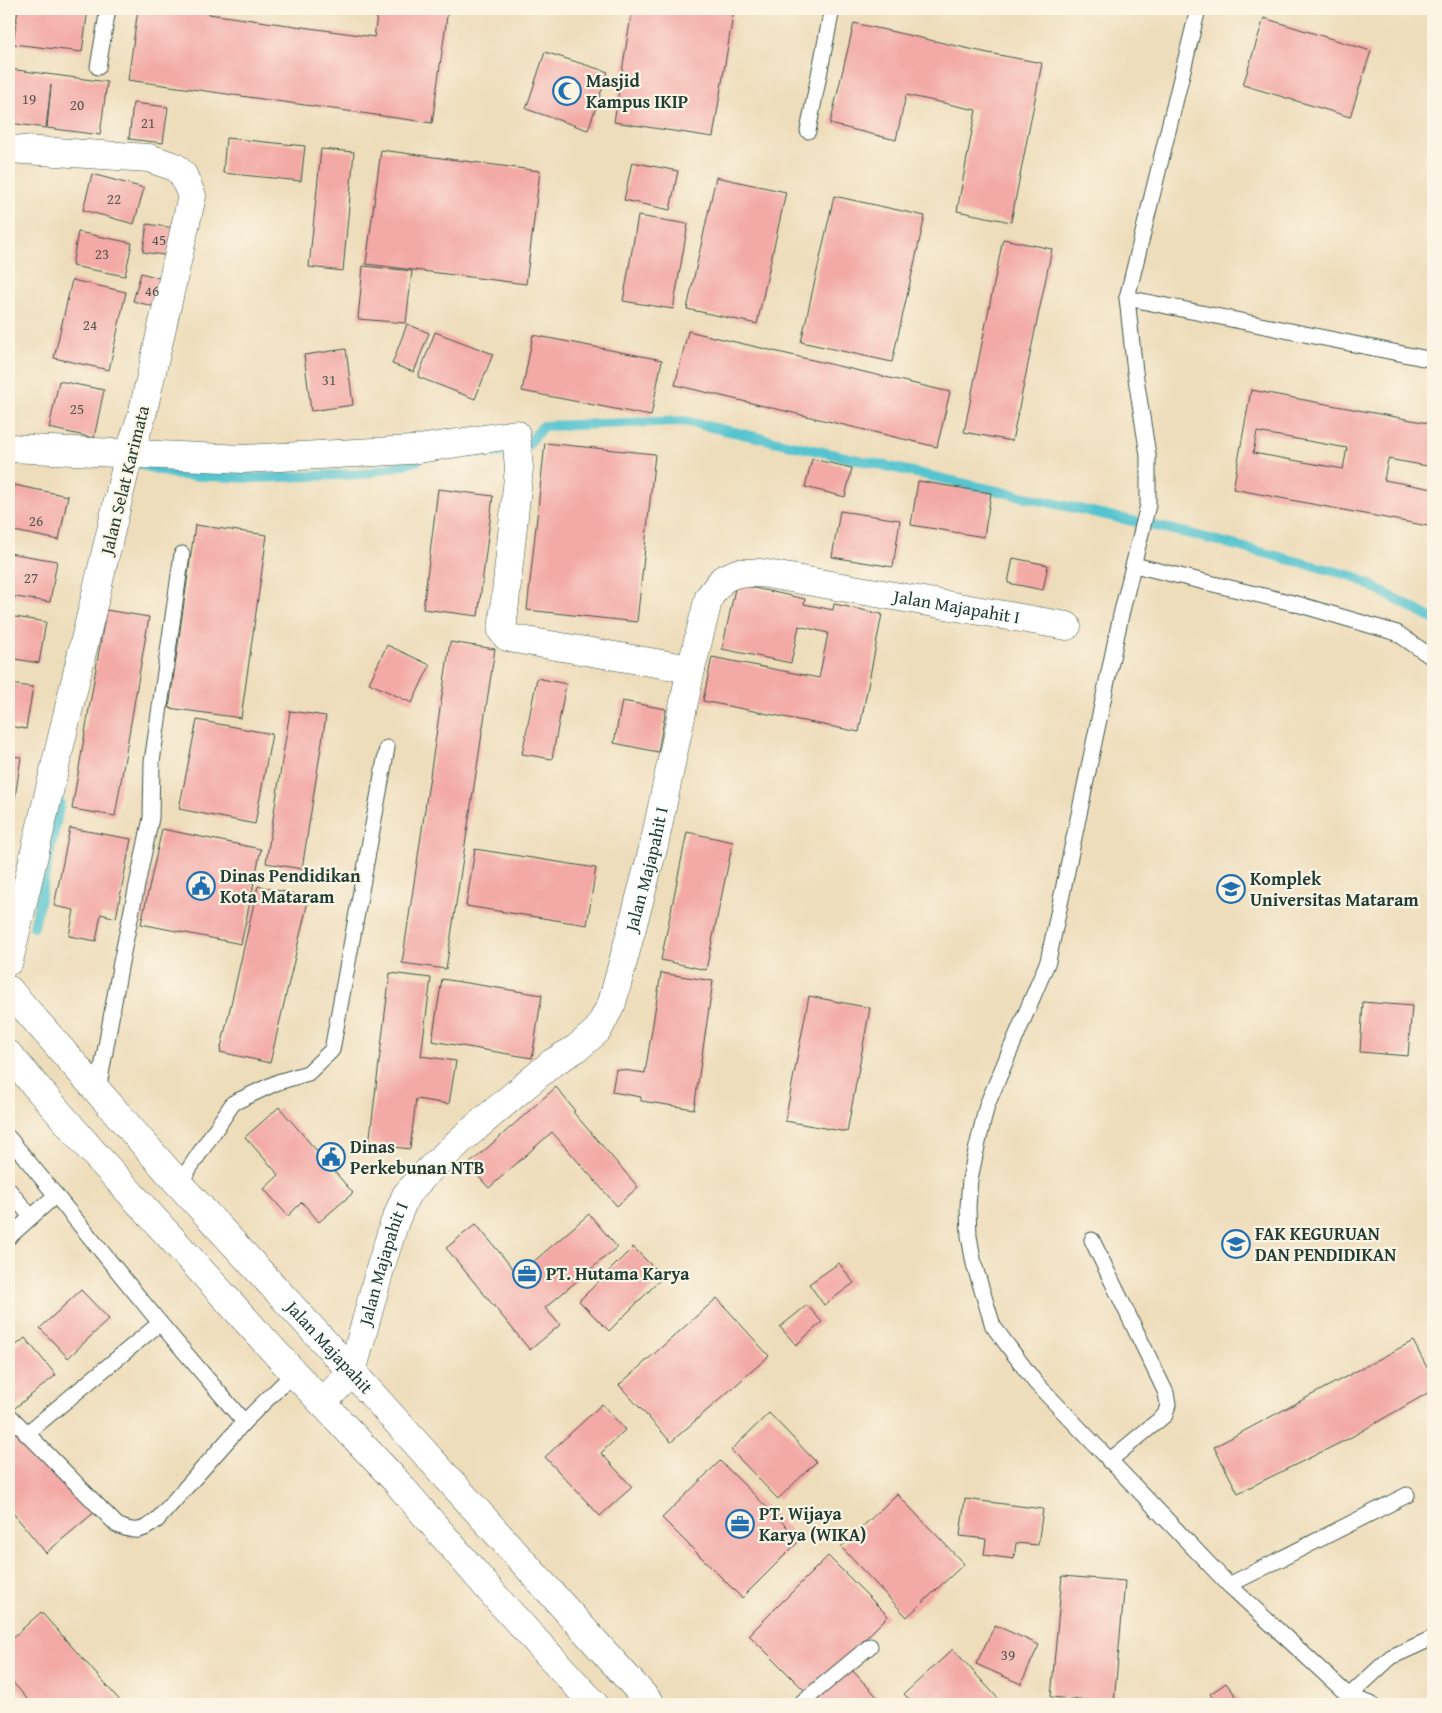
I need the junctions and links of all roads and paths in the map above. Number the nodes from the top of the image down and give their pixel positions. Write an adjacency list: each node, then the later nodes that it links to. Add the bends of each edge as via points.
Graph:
1 (108, 9): 4 (lane)
2 (832, 9): 5 (lane)
3 (1198, 9): 7 (lane)
4 (98, 67)
5 (808, 132)
6 (9, 149): 10 (street, Jalan Selat Karimata, via 149,158 175,167 183,175 192,196)
7 (1127, 298): 8 (lane); 12 (lane, via 1148,455 1148,505)
8 (1433, 360)
9 (9, 448): 10 (street)
10 (130, 454): 15 (street, via 244,459 323,456 412,450 516,434 518,457 502,631 507,637); 17 (street, Jalan Selat Karimata)
11 (182, 554): 20 (lane, via 152,762 152,818)
12 (1134, 565): 14 (lane, via 1297,604 1397,634); 35 (lane, via 1048,961 987,1105 970,1179 968,1207 974,1264 993,1326 1035,1382)
13 (1067, 626): 15 (street, Jalan Majapahit I, via 761,572 737,573 722,579 709,597)
14 (1433, 658)
15 (691, 669): 29 (street, Jalan Majapahit I, via 654,845 612,1003 598,1030 552,1063 462,1139 406,1195 380,1269)
16 (387, 748): 22 (lane, via 332,1050 308,1073 278,1082 232,1103)
17 (9, 961)
18 (9, 990): 20 (street, Jalan Majapahit)
19 (9, 1056): 30 (street)
20 (98, 1091): 22 (street, Jalan Majapahit)
21 (9, 1138): 24 (lane)
22 (179, 1184): 29 (street, Jalan Majapahit)
23 (9, 1190): 25 (lane)
24 (56, 1195): 25 (lane); 28 (lane)
25 (31, 1217): 26 (lane)
26 (9, 1237)
27 (1092, 1240): 35 (lane, via 1166,1393 1168,1405 1165,1415)
28 (160, 1323): 33 (lane); 34 (lane)
29 (352, 1372): 31 (street, Jalan Majapahit I); 42 (street, Jalan Majapahit)
30 (294, 1373): 31 (street); 33 (lane)
31 (322, 1403): 41 (street, via 396,1481)
32 (9, 1415): 34 (lane)
33 (244, 1422): 34 (lane, via 157,1520 146,1529 130,1531 117,1525)
34 (26, 1434)
35 (1110, 1461): 37 (lane)
36 (1407, 1495): 37 (lane)
37 (1229, 1585): 40 (lane)
38 (1433, 1638): 40 (lane, via 1391,1658)
39 (870, 1646): 43 (lane)
40 (1349, 1696): 44 (lane)
41 (594, 1704)
42 (650, 1704)
43 (800, 1704)
44 (1371, 1704)

